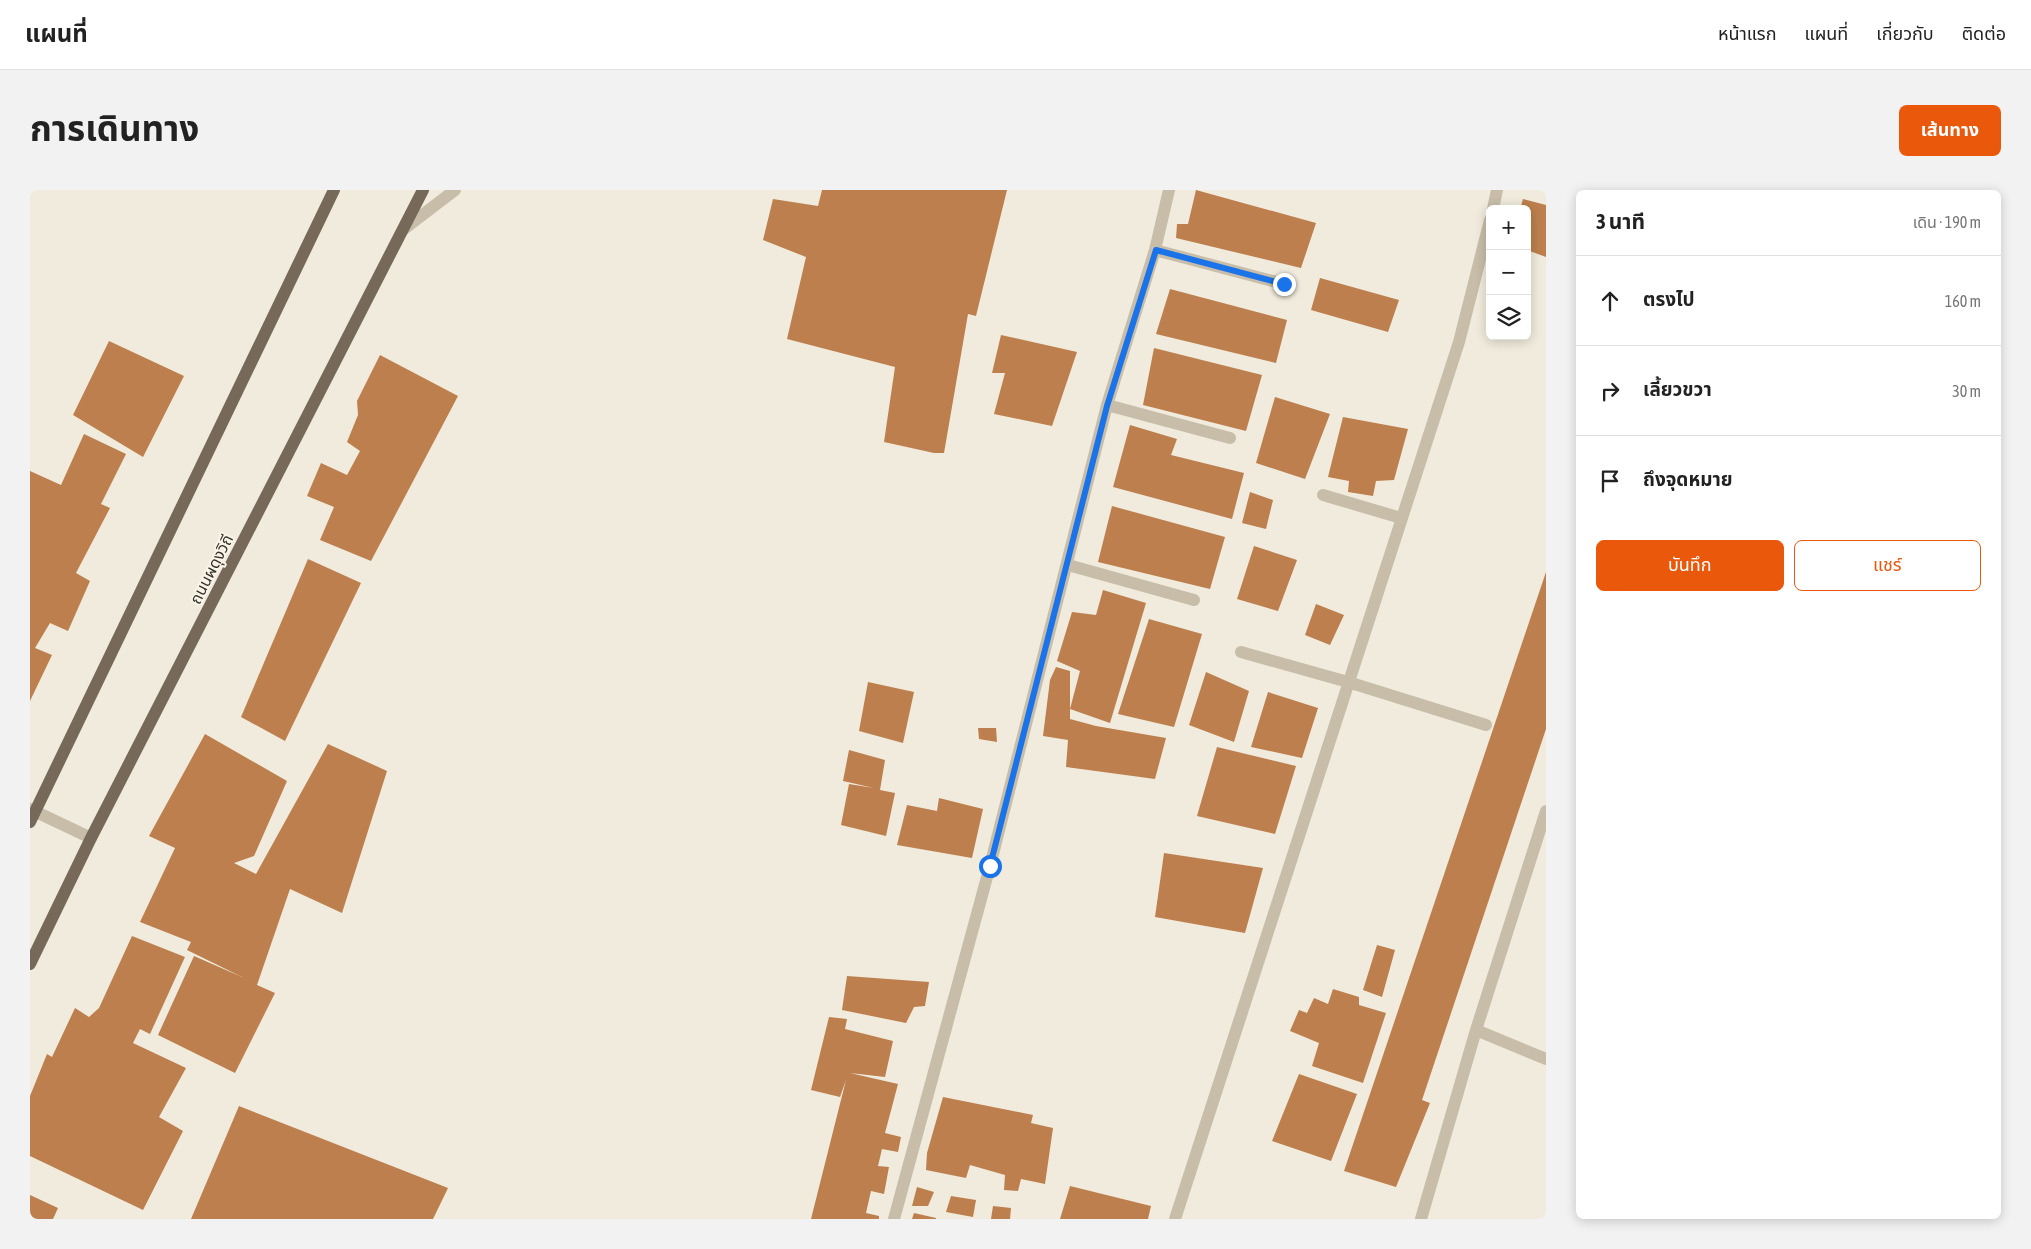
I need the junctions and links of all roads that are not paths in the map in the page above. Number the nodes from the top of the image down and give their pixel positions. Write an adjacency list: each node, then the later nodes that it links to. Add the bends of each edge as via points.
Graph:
1 (334, 190): 21 (main road)
2 (423, 190): 7 (main road, ถนนผดุงวิถี)
3 (455, 190): 7 (street)
4 (1169, 190): 9 (street)
5 (1498, 190): 6 (street)
6 (1494, 205)
7 (404, 229): 22 (main road, ถนนผดุงวิถี)
8 (1486, 235): 14 (street, via 1458,342)
9 (1156, 250): 10 (street); 11 (street)
10 (1284, 284)
11 (1107, 406): 12 (street); 15 (street)
12 (1230, 438)
13 (1324, 496): 14 (street)
14 (1402, 518): 18 (street)
15 (1068, 565): 16 (street); 27 (street)
16 (1194, 600)
17 (1241, 652): 18 (street)
18 (1348, 682): 19 (street); 28 (street)
19 (1486, 726)
20 (1546, 811): 23 (street)
21 (32, 814): 22 (street)
22 (90, 838): 24 (main road, ถนนผดุงวิถี)
23 (1541, 840): 25 (street)
24 (30, 964)
25 (1476, 1030): 26 (street); 29 (street)
26 (1546, 1059)
27 (894, 1219)
28 (1175, 1219)
29 (1421, 1219)

